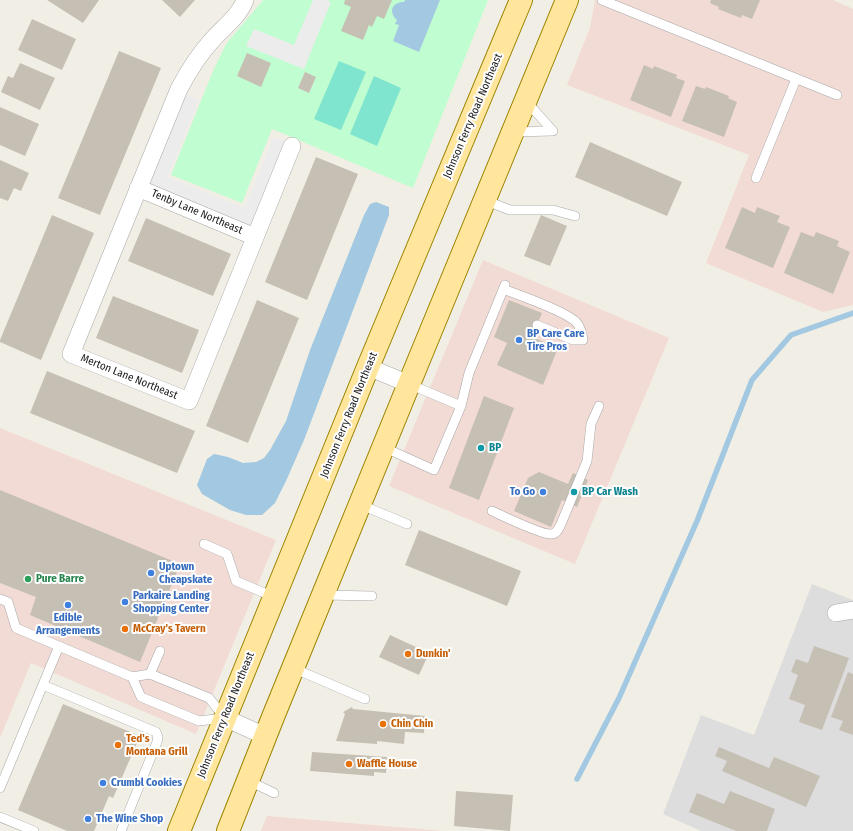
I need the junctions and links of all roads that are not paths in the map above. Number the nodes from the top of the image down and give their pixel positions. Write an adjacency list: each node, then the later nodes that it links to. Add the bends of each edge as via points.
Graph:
1 (244, 0): 11 (street, Merton Lane Northeast, via 241,10 194,62 179,89)
2 (521, 0): 16 (main road, Johnson Ferry Road Northeast)
3 (567, 0): 7 (main road)
4 (602, 0): 5 (lane)
5 (796, 79): 6 (lane); 10 (lane)
6 (837, 95)
7 (525, 100): 8 (main road); 8 (lane, via 553,131)
8 (513, 132): 12 (main road)
9 (292, 146): 14 (street, Merton Lane Northeast)
10 (756, 178)
11 (138, 188): 14 (street, Tenby Lane Northeast); 14 (street, Merton Lane Northeast, via 71,354 189,401)
12 (484, 200): 13 (lane, via 510,210 553,210); 17 (main road)
13 (575, 216)
14 (255, 237)
15 (537, 325): 18 (lane, via 573,340 583,340 581,328 576,322 504,287 500,310 469,373)
16 (368, 367): 17 (street); 27 (main road, Johnson Ferry Road Northeast)
17 (408, 384): 18 (lane); 20 (main road)
18 (460, 406): 20 (lane, via 434,470)
19 (599, 406): 22 (lane, via 592,424 587,461 557,532 551,534 537,531)
20 (383, 447): 21 (main road)
21 (359, 504): 23 (lane); 25 (main road)
22 (492, 512)
23 (407, 524)
24 (204, 544): 27 (lane, via 227,554 236,581)
25 (322, 595): 26 (lane); 31 (main road)
26 (372, 596)
27 (274, 597): 36 (main road, Johnson Ferry Road Northeast)
28 (0, 599): 29 (lane, via 8,602 16,628)
29 (59, 646): 33 (lane); 34 (lane)
30 (160, 651): 32 (lane)
31 (293, 668): 35 (lane); 37 (main road)
32 (150, 674): 33 (lane); 36 (lane, via 209,698)
33 (132, 677): 36 (lane, via 141,697 199,722)
34 (42, 685): 39 (lane); 43 (lane, via 156,732 157,742)
35 (365, 699)
36 (225, 718): 37 (street); 44 (main road, Johnson Ferry Road Northeast)
37 (265, 736): 38 (main road)
38 (247, 780): 40 (lane); 45 (main road)
39 (0, 788)
40 (274, 793)
41 (0, 817): 42 (lane)
42 (34, 831)
43 (121, 831)
44 (179, 831)
45 (228, 831)

